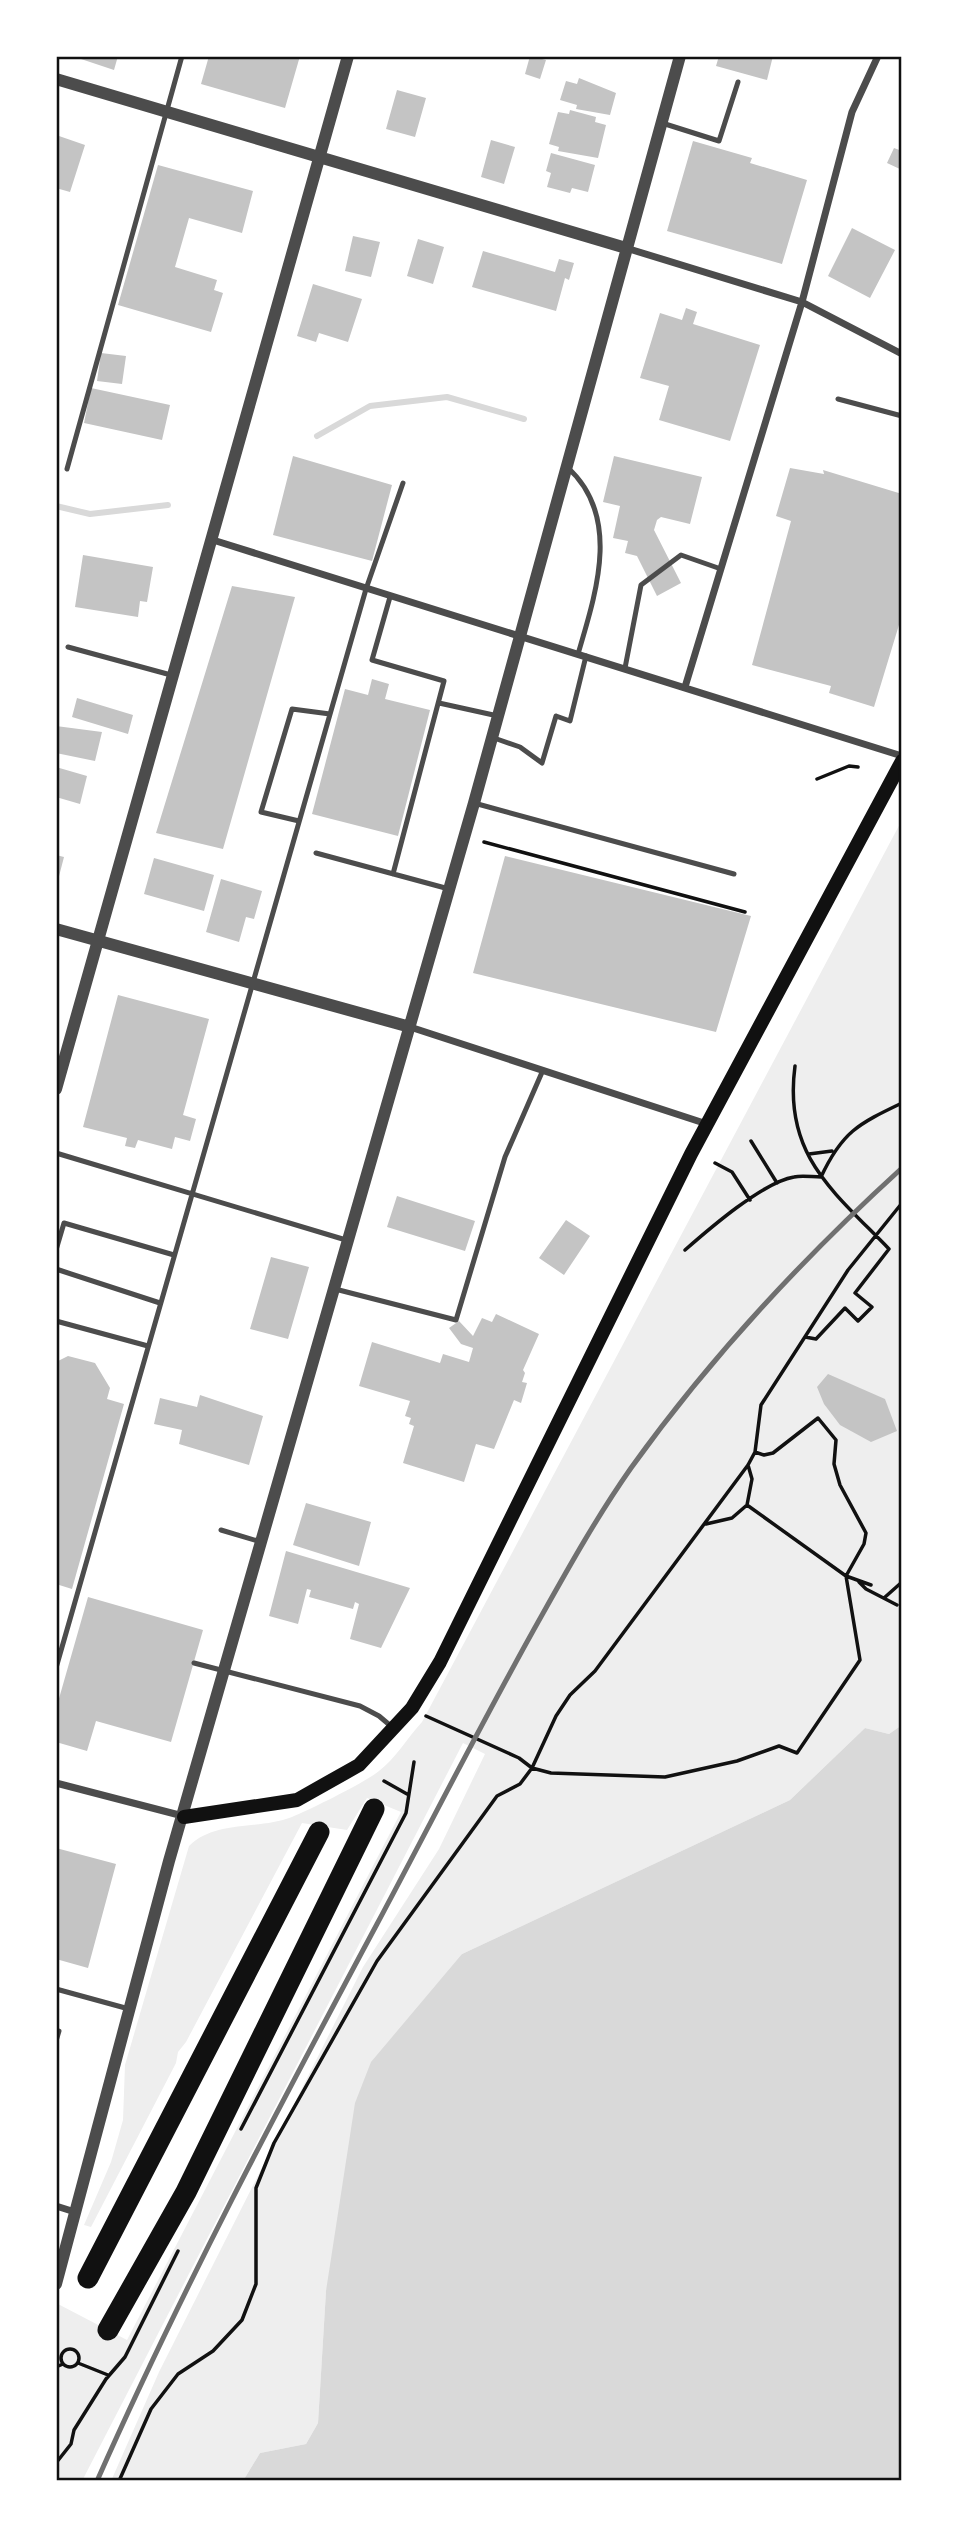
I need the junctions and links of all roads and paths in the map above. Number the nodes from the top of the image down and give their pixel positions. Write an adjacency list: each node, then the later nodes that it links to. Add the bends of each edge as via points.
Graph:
1 (182, 56): 7 (lane)
2 (348, 56): 9 (street)
3 (680, 56): 8 (street)
4 (878, 56): 11 (street, via 852,112)
5 (56, 79): 7 (street)
6 (738, 82): 8 (lane, via 719,141)
7 (167, 111): 9 (street); 16 (lane)
8 (662, 123): 10 (street)
9 (320, 156): 10 (street); 18 (street)
10 (626, 248): 11 (street); 15 (street)
11 (802, 302): 12 (street); 19 (street)
12 (902, 354)
13 (838, 399): 14 (lane)
14 (902, 416)
15 (567, 467): 22 (street); 24 (lane, via 586,483 599,520 601,552)
16 (67, 469)
17 (403, 483): 20 (lane)
18 (213, 540): 20 (street); 26 (street)
19 (721, 569): 25 (lane, via 681,555 641,585); 27 (street)
20 (366, 589): 21 (street); 29 (lane)
21 (390, 597): 22 (street); 28 (lane, via 372,660 444,681)
22 (521, 637): 24 (street); 30 (street)
23 (68, 647): 26 (lane)
24 (582, 655): 25 (street); 31 (lane, via 570,721 556,716 542,763 520,747)
25 (625, 668): 27 (street)
26 (174, 676): 44 (street)
27 (685, 687): 32 (street)
28 (439, 703): 30 (lane); 39 (lane)
29 (330, 714): 36 (lane); 36 (lane, via 292,709 261,812)
30 (498, 716): 31 (street)
31 (492, 738): 35 (street)
32 (902, 759): 51 (main road)
33 (858, 767): 34 (path)
34 (817, 779)
35 (474, 803): 40 (lane); 41 (street)
36 (299, 821): 45 (lane)
37 (484, 842): 42 (path)
38 (316, 853): 39 (lane)
39 (393, 874): 41 (lane)
40 (734, 874)
41 (450, 889): 46 (street)
42 (745, 912)
43 (56, 929): 44 (street)
44 (99, 940): 45 (street); 49 (street)
45 (252, 983): 46 (street); 59 (lane)
46 (410, 1027): 48 (street); 62 (street)
47 (795, 1066): 55 (path, via 791,1096 798,1135)
48 (542, 1070): 51 (street); 67 (lane, via 505,1157 456,1320)
49 (56, 1089)
50 (902, 1103): 53 (path, via 852,1129)
51 (707, 1124): 88 (main road, via 440,1662)
52 (751, 1142): 58 (path)
53 (834, 1150): 55 (path); 57 (path)
54 (56, 1153): 59 (lane)
55 (808, 1154): 57 (path)
56 (715, 1163): 60 (path, via 732,1172)
57 (821, 1177): 58 (path, via 794,1176); 70 (path, via 889,1249 855,1293 872,1307 858,1321 845,1308 816,1339)
58 (777, 1183): 60 (path)
59 (191, 1193): 62 (lane); 65 (lane)
60 (750, 1200): 64 (path)
61 (902, 1203): 70 (path, via 849,1270)
62 (349, 1241): 67 (street)
63 (56, 1250): 65 (lane, via 64,1223)
64 (685, 1250)
65 (174, 1255): 68 (lane)
66 (56, 1269): 68 (lane)
67 (335, 1289): 77 (street)
68 (160, 1303): 71 (lane)
69 (56, 1321): 71 (lane)
70 (805, 1337): 72 (path, via 761,1405)
71 (148, 1346): 85 (lane)
72 (755, 1452): 73 (path); 78 (path, via 773,1453 818,1418 829,1429 836,1440 834,1464 840,1485 866,1533)
73 (748, 1465): 74 (path, via 752,1479); 75 (path)
74 (747, 1505): 75 (path, via 732,1518); 78 (path)
75 (706, 1524): 89 (path, via 595,1671 570,1695)
76 (221, 1530): 77 (lane)
77 (262, 1543): 86 (street)
78 (846, 1576): 79 (path); 89 (path, via 860,1660 797,1753 779,1746 665,1777 551,1773)
79 (858, 1580): 81 (path); 82 (path)
80 (902, 1582): 82 (path)
81 (871, 1585)
82 (884, 1598): 83 (path)
83 (897, 1605)
84 (194, 1663): 86 (lane)
85 (56, 1668)
86 (226, 1670): 88 (lane, via 360,1706); 94 (street)
87 (435, 1721): 89 (path)
88 (393, 1729): 94 (main road, via 359,1765 296,1800)
89 (532, 1768): 113 (path, via 520,1784 497,1796 377,1961 269,2154 257,2188 256,2284 242,2320 212,2351 178,2374 158,2400)
90 (384, 1781): 92 (path)
91 (56, 1783): 94 (street)
92 (407, 1794)
93 (374, 1809): 104 (highway, via 186,2192)
94 (184, 1817): 97 (street)
95 (319, 1832): 102 (highway)
96 (56, 1989): 97 (lane)
97 (129, 2009): 101 (street)
98 (56, 2030): 99 (lane)
99 (56, 2040)
100 (56, 2206): 101 (street)
101 (75, 2212): 103 (street)
102 (88, 2278)
103 (56, 2284)
104 (108, 2330)
105 (56, 2347): 106 (path)
106 (63, 2353): 107 (path, via 74,2350); 108 (path)
107 (78, 2363): 108 (path, via 71,2367); 110 (path)
108 (63, 2364): 109 (path)
109 (56, 2367)
110 (109, 2376)
111 (56, 2389): 112 (path)
112 (56, 2423)
113 (119, 2481)

